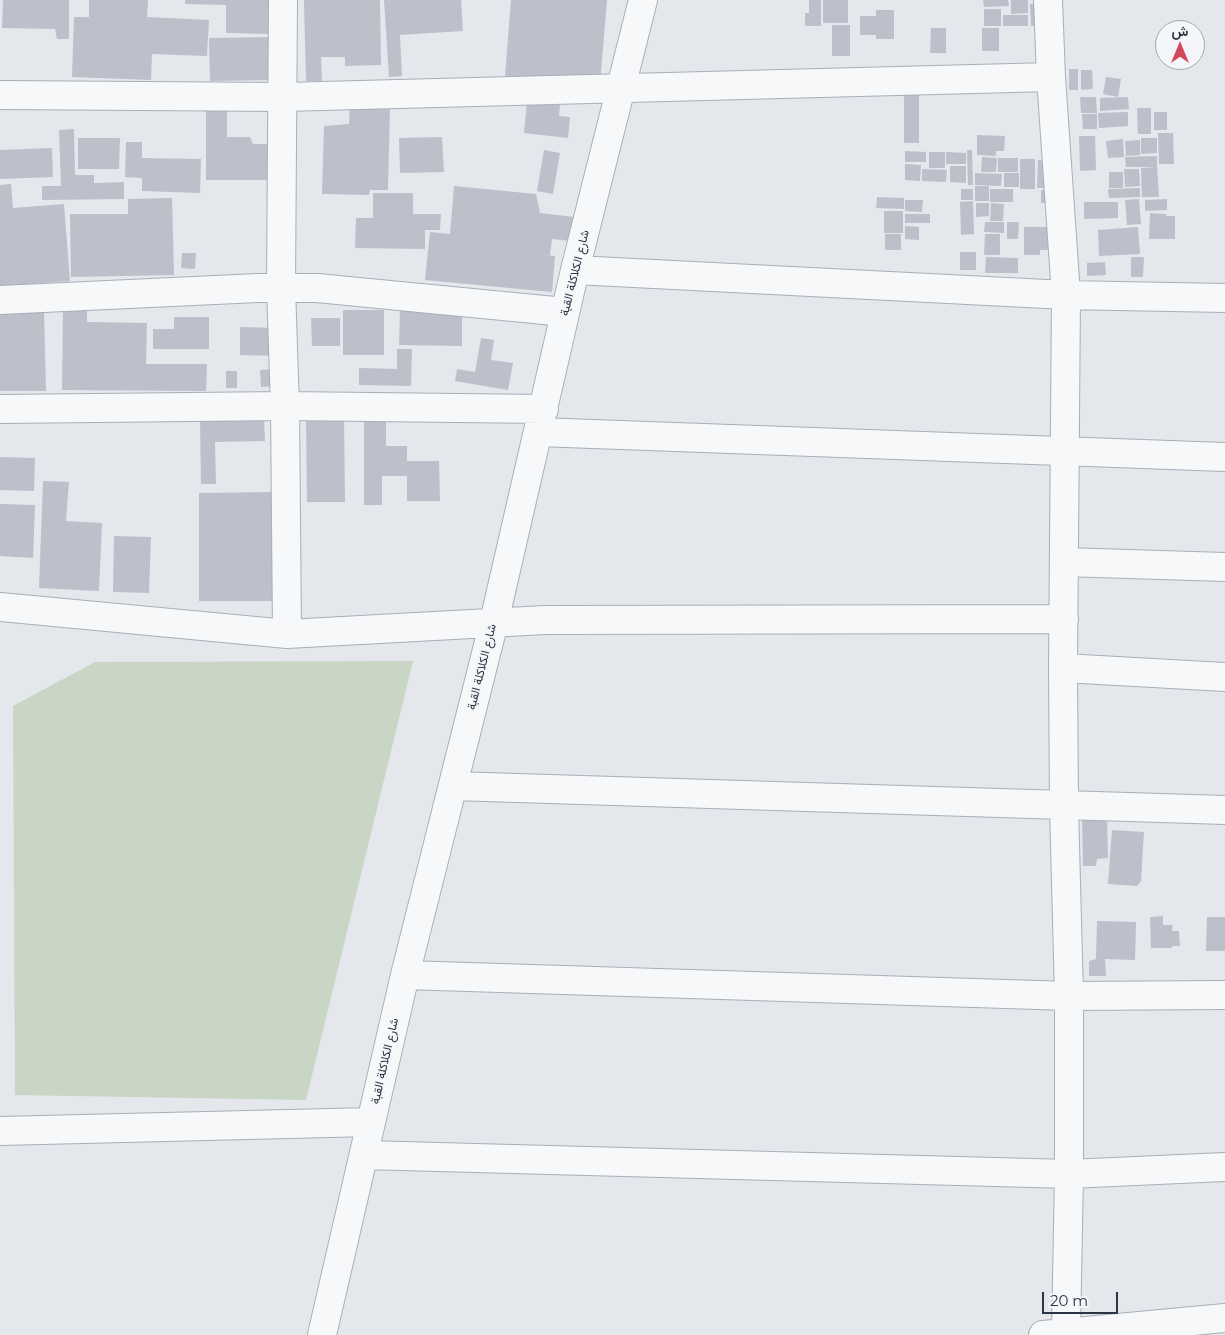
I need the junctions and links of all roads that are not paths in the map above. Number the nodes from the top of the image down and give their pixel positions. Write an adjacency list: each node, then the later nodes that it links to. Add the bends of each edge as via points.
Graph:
1 (283, 0): 7 (street)
2 (643, 0): 5 (street, شارع الكلاكلة القبة)
3 (1048, 0): 4 (street)
4 (1051, 77): 5 (street); 10 (street)
5 (622, 89): 7 (street); 8 (street, شارع الكلاكلة القبة)
6 (0, 95): 7 (street)
7 (282, 98): 9 (street)
8 (575, 270): 10 (street); 13 (street, شارع الكلاكلة القبة)
9 (281, 288): 12 (street); 13 (street, via 317,288); 14 (street)
10 (1066, 295): 11 (street); 17 (street)
11 (1225, 298)
12 (0, 300)
13 (566, 312): 16 (street, شارع الكلاكلة القبة)
14 (285, 406): 15 (street); 16 (street); 24 (street)
15 (0, 409)
16 (541, 421): 17 (street); 23 (street, شارع الكلاكلة القبة)
17 (1066, 450): 18 (street); 19 (street)
18 (1225, 457)
19 (1064, 562): 20 (street); 22 (street)
20 (1225, 567)
21 (0, 607): 24 (street)
22 (1064, 619): 23 (street); 25 (street)
23 (494, 622): 24 (street); 27 (street, شارع الكلاكلة القبة)
24 (287, 634)
25 (1063, 668): 26 (street); 28 (street)
26 (1225, 677)
27 (452, 786): 28 (street); 30 (street, شارع الكلاكلة القبة)
28 (1064, 806): 29 (street); 32 (street)
29 (1225, 810)
30 (405, 975): 32 (street); 33 (street, شارع الكلاكلة القبة)
31 (1225, 995): 32 (street)
32 (1069, 996): 37 (street)
33 (371, 1122): 34 (street); 35 (street, شارع الكلاكلة القبة)
34 (0, 1131)
35 (364, 1154): 37 (street); 40 (street, شارع الكلاكلة القبة)
36 (1225, 1167): 37 (street)
37 (1069, 1174): 39 (street)
38 (1225, 1318): 39 (street)
39 (1054, 1334)
40 (322, 1335)

